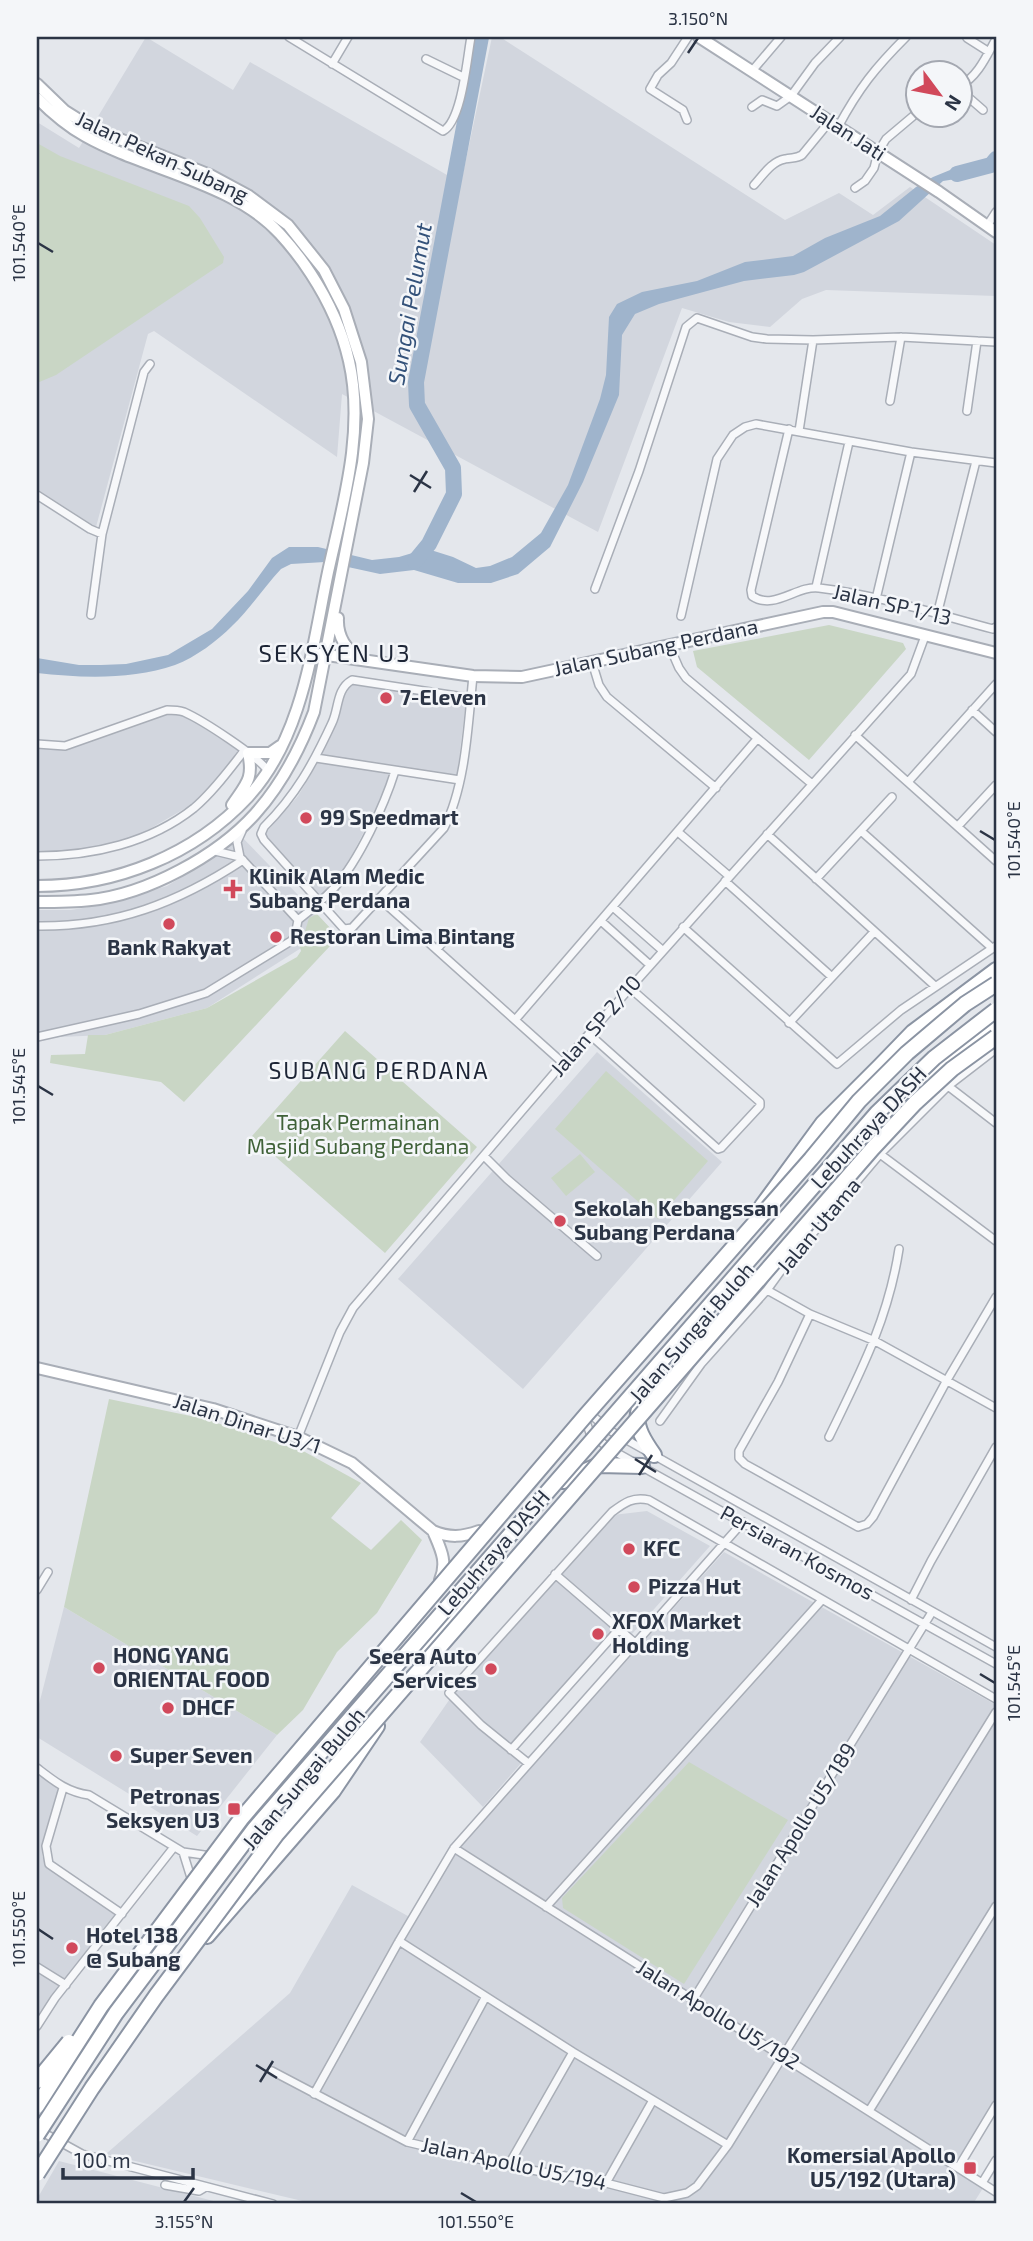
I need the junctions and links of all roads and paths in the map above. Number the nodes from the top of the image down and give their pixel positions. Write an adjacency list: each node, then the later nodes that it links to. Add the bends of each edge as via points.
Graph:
1 (289, 37): 13 (street)
2 (348, 37): 13 (street)
3 (471, 37): 16 (street)
4 (688, 37): 23 (street, via 650,89 683,110)
5 (699, 37): 14 (main road, Jalan Jati)
6 (781, 37): 14 (street)
7 (840, 37): 18 (street)
8 (906, 37): 25 (street, via 874,69)
9 (967, 38): 11 (street)
10 (995, 43): 11 (street)
11 (989, 52): 15 (street)
12 (426, 59): 16 (street)
13 (332, 64): 16 (street, via 443,131 453,121)
14 (752, 71): 18 (main road, Jalan Jati)
15 (974, 73)
16 (463, 77)
17 (37, 84): 46 (main road, Jalan Pekan Subang, via 65,111 93,128 210,175 249,196 288,225 324,270 344,309 361,362 368,419)
18 (791, 96): 21 (street, via 777,106 762,100); 25 (main road, Jalan Jati)
19 (37, 98): 56 (main road, Jalan Pekan Subang, via 86,137 209,187 249,209 279,232 333,313 350,362 354,440)
20 (974, 101): 22 (street)
21 (752, 107)
22 (983, 110)
23 (687, 120)
24 (904, 122): 26 (street)
25 (834, 124): 26 (main road, Jalan Jati); 27 (street, via 803,155 773,164)
26 (878, 152): 28 (street, via 874,168); 30 (main road, Jalan Jati)
27 (754, 185)
28 (855, 188)
29 (996, 212): 30 (street)
30 (991, 229)
31 (901, 337): 32 (street); 33 (street); 36 (street)
32 (813, 340): 39 (street); 48 (street, via 752,337 697,318 686,327)
33 (977, 341): 34 (street); 37 (street)
34 (996, 342)
35 (150, 363): 45 (street)
36 (890, 401)
37 (967, 411)
38 (789, 429): 39 (street); 47 (street, Jalan SP 1/13, via 751,593 768,601); 52 (street, via 745,427 733,435 717,459)
39 (799, 431): 40 (street)
40 (849, 442): 41 (street); 47 (street)
41 (911, 452): 42 (street); 49 (street)
42 (976, 461): 43 (street); 51 (street)
43 (996, 463)
44 (37, 495): 45 (street)
45 (102, 534): 50 (street)
46 (340, 586): 58 (main road); 59 (main road, via 337,627 348,649)
47 (816, 587): 49 (street, Jalan SP 1/13)
48 (596, 589)
49 (876, 599): 51 (street, Jalan SP 1/13)
50 (91, 615)
51 (937, 615): 53 (street, Jalan SP 1/13)
52 (681, 616)
53 (996, 627)
54 (925, 636): 55 (main road, Jalan Subang Perdana, via 824,612); 57 (main road, Jalan Subang Perdana); 67 (street, Jalan SP 2/10, via 911,674)
55 (669, 645): 60 (main road, Jalan Subang Perdana); 68 (street, via 686,678)
56 (311, 653): 58 (main road, Jalan Subang Perdana); 69 (main road, Jalan Pekan Subang)
57 (996, 653)
58 (326, 656): 59 (main road, Jalan Subang Perdana); 62 (main road)
59 (367, 661): 61 (main road, Jalan Subang Perdana); 62 (main road, via 340,663)
60 (592, 662): 61 (main road, Jalan Subang Perdana, via 522,677); 79 (street, via 607,697)
61 (473, 676): 64 (street)
62 (321, 683): 81 (main road, via 304,740)
63 (996, 684): 65 (street)
64 (470, 698): 72 (street, via 352,680 342,690 336,716); 75 (street)
65 (972, 710): 66 (street); 76 (street)
66 (996, 732)
67 (855, 735): 76 (street); 77 (street, Jalan SP 2/10)
68 (757, 739): 77 (street); 79 (street)
69 (283, 743): 71 (main road, via 270,753); 73 (main road, Jalan Pekan Subang)
70 (37, 744): 71 (street, via 65,746 177,710)
71 (246, 752): 73 (street); 82 (main road, via 249,781); 88 (street, via 195,807 135,841 73,855)
72 (316, 758): 74 (street); 96 (street, via 261,834)
73 (268, 771): 81 (main road); 82 (main road)
74 (395, 771): 75 (street); 96 (street, via 355,856)
75 (460, 780): 94 (street, via 444,828)
76 (908, 782): 83 (street)
77 (812, 784): 86 (street, Jalan SP 2/10)
78 (996, 785): 83 (street)
79 (716, 788): 85 (street)
80 (892, 797): 84 (street)
81 (258, 811): 87 (main road); 89 (street, via 239,834)
82 (218, 825): 93 (main road, via 189,846 126,873)
83 (958, 826): 90 (street)
84 (861, 831): 92 (street); 104 (street)
85 (678, 832): 91 (street); 97 (street)
86 (767, 834): 91 (street, Jalan SP 2/10); 92 (street)
87 (204, 855): 89 (street, via 215,850); 95 (main road, via 133,890 92,900)
88 (37, 856)
89 (241, 858): 98 (street); 100 (street, via 177,898 113,920)
90 (996, 861)
91 (727, 879): 101 (street, Jalan SP 2/10); 109 (street)
92 (816, 879): 102 (street)
93 (37, 886)
94 (380, 899): 96 (street, via 349,930); 105 (street)
95 (37, 902)
96 (320, 903): 98 (street)
97 (612, 907): 99 (street); 106 (street)
98 (298, 920): 118 (street, via 292,941 205,993)
99 (601, 921): 107 (street); 114 (street)
100 (37, 926)
101 (683, 927): 106 (street, Jalan SP 2/10); 116 (street)
102 (874, 932): 109 (street); 111 (street)
103 (444, 941): 105 (street)
104 (994, 947): 111 (street)
105 (437, 949): 114 (street)
106 (662, 950): 107 (street, Jalan SP 2/10)
107 (650, 965): 112 (street, Jalan SP 2/10)
108 (996, 970): 126 (highway, via 913,1032 823,1123)
109 (832, 978): 116 (street)
110 (996, 985): 126 (highway, Jalan Sungai Buloh, via 922,1038 818,1143); 198 (highway, Lebuhraya DASH, bridge, via 965,1004 907,1053 859,1101 586,1415 241,1819 101,2006)
111 (935, 986): 116 (street, via 837,1064)
112 (630, 988): 117 (street, Jalan SP 2/10); 117 (street, via 760,1106 718,1149)
113 (996, 1010): 200 (highway, Lebuhraya DASH, bridge, via 934,1058 877,1113 255,1828 116,2013)
114 (515, 1020): 121 (street)
115 (996, 1022): 136 (highway, Jalan Sungai Buloh, via 865,1136)
116 (789, 1023)
117 (589, 1034): 121 (street, Jalan SP 2/10)
118 (37, 1037)
119 (996, 1037): 185 (highway, bridge, via 952,1069 873,1148 276,1835)
120 (996, 1049): 122 (street, Jalan Utama)
121 (563, 1063): 125 (street, Jalan SP 2/10)
122 (947, 1086): 123 (street); 124 (street, Jalan Utama)
123 (996, 1123)
124 (880, 1154): 127 (street); 130 (street, Jalan Utama)
125 (484, 1156): 129 (street); 142 (street, Jalan SP 2/10, via 353,1308)
126 (752, 1219): 134 (highway, Jalan Sungai Buloh)
127 (996, 1241)
128 (899, 1248): 133 (street)
129 (597, 1256)
130 (767, 1290): 132 (street); 140 (street, Jalan Utama, via 701,1364)
131 (996, 1297): 137 (street)
132 (810, 1314): 133 (street); 137 (street, via 739,1458 858,1527 873,1517)
133 (876, 1341): 137 (street); 143 (street)
134 (632, 1354): 139 (highway, Jalan Sungai Buloh); 151 (highway, Jalan Sungai Buloh)
135 (37, 1368): 142 (main road, Jalan Dinar U3/1, via 213,1409)
136 (651, 1381): 141 (highway, Jalan Sungai Buloh); 146 (highway, via 637,1420)
137 (947, 1381): 138 (street)
138 (996, 1408)
139 (583, 1415): 141 (street, Persiaran Kosmos); 144 (street); 153 (highway, Jalan Sungai Buloh)
140 (660, 1420)
141 (609, 1430): 144 (highway, Jalan Sungai Buloh); 146 (street, Persiaran Kosmos)
142 (298, 1437): 150 (main road, Jalan Dinar U3/1, via 352,1463)
143 (829, 1437)
144 (598, 1441): 147 (street, Persiaran Kosmos); 148 (highway, Jalan Sungai Buloh)
145 (996, 1447): 159 (street)
146 (654, 1455): 159 (street, Persiaran Kosmos)
147 (642, 1466): 148 (highway, via 599,1465); 149 (street, Persiaran Kosmos)
148 (563, 1481): 157 (highway, Jalan Sungai Buloh)
149 (743, 1522): 152 (street); 162 (street, Persiaran Kosmos)
150 (433, 1531): 151 (main road, via 457,1537); 156 (main road, via 443,1555)
151 (479, 1531): 153 (highway, Jalan Sungai Buloh)
152 (725, 1544): 155 (street, via 639,1498 612,1512); 160 (street); 164 (street)
153 (466, 1547): 156 (highway, Jalan Sungai Buloh)
154 (48, 1572): 158 (street)
155 (555, 1574): 163 (street); 170 (street, via 449,1693)
156 (440, 1580): 177 (highway, Jalan Sungai Buloh, via 296,1747)
157 (470, 1589): 185 (highway, bridge, via 333,1791); 200 (highway, Jalan Sungai Buloh, via 257,1832 118,2018)
158 (37, 1590)
159 (911, 1600): 161 (street, Persiaran Kosmos)
160 (821, 1601): 166 (street); 180 (street)
161 (932, 1612): 162 (street, Jalan Apollo U5/189); 165 (street, Persiaran Kosmos)
162 (925, 1624): 166 (street, Jalan Apollo U5/189); 167 (street, Persiaran Kosmos)
163 (619, 1629): 164 (street); 170 (street)
164 (635, 1643): 171 (street)
165 (996, 1647)
166 (909, 1649): 168 (street); 187 (street, Jalan Apollo U5/189)
167 (996, 1664)
168 (996, 1699)
169 (996, 1712): 191 (street, Jalan Apollo U5/194)
170 (511, 1750): 171 (street)
171 (528, 1763): 175 (street)
172 (37, 1768): 173 (street)
173 (63, 1787): 174 (street, via 89,1795); 181 (street, via 46,1846 49,1864)
174 (174, 1847): 176 (street); 181 (street)
175 (454, 1848): 180 (street, Jalan Apollo U5/192); 182 (street)
176 (183, 1852): 177 (street); 178 (street)
177 (211, 1856): 178 (highway, Jalan Sungai Buloh)
178 (192, 1881): 188 (highway, Jalan Sungai Buloh)
179 (996, 1906): 199 (street)
180 (546, 1907): 187 (street, Jalan Apollo U5/192)
181 (122, 1914): 184 (street)
182 (399, 1941): 186 (street); 194 (street)
183 (37, 1967): 184 (street)
184 (66, 1985): 189 (street)
185 (156, 1996): 206 (highway, bridge)
186 (485, 1998): 190 (street); 201 (street)
187 (693, 2000): 191 (street, Jalan Apollo U5/192)
188 (101, 2002): 193 (highway, bridge); 195 (highway, Jalan Sungai Buloh)
189 (37, 2026)
190 (573, 2052): 196 (street); 204 (street)
191 (782, 2056): 199 (street, Jalan Apollo U5/192); 202 (street, Jalan Apollo U5/194)
192 (272, 2071): 194 (street, Jalan Apollo U5/194)
193 (37, 2081)
194 (314, 2094): 201 (street, Jalan Apollo U5/194)
195 (37, 2099)
196 (653, 2101): 202 (street); 207 (street)
197 (996, 2105): 205 (street)
198 (37, 2106)
199 (869, 2111): 205 (street, Jalan Apollo U5/192)
200 (39, 2136): 210 (street, via 82,2154 200,2183)
201 (407, 2142): 204 (street, Jalan Apollo U5/194)
202 (728, 2145): 207 (street, Jalan Apollo U5/194, via 697,2186 678,2196 664,2198)
203 (996, 2160): 208 (street)
204 (508, 2166): 207 (street, Jalan Apollo U5/194)
205 (958, 2168): 208 (street, Jalan Apollo U5/192)
206 (37, 2174)
207 (606, 2183)
208 (982, 2183): 211 (street, Jalan Apollo U5/192)
209 (166, 2185): 210 (street)
210 (204, 2188): 212 (street)
211 (996, 2192)
212 (273, 2204)

